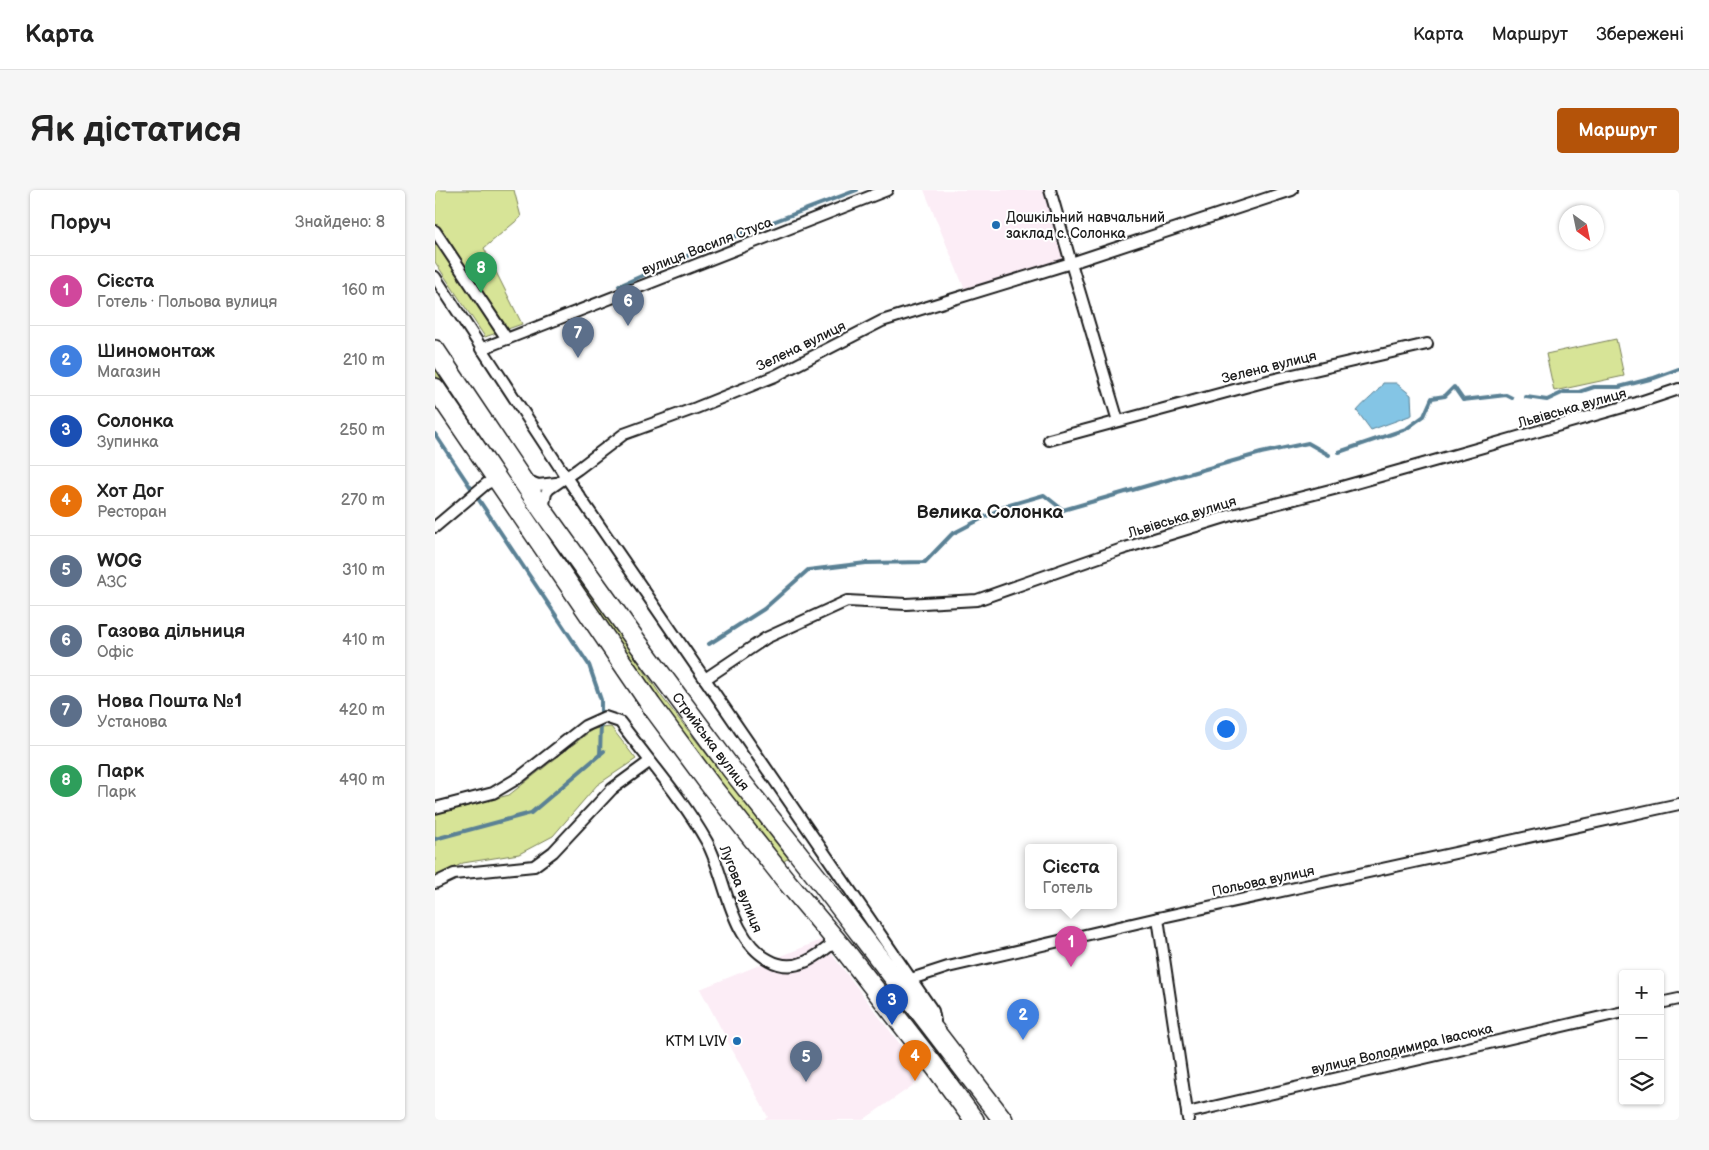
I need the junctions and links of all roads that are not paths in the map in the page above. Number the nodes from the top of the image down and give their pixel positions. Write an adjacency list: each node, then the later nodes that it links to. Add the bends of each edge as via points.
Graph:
1 (887, 190): 7 (street, вулиця Василя Стуса)
2 (1050, 190): 5 (street)
3 (1292, 190): 5 (street, Зелена вулиця)
4 (435, 231): 7 (street)
5 (1071, 263): 13 (street); 17 (street, Зелена вулиця, via 882,321 775,376 624,434)
6 (435, 277): 9 (street)
7 (507, 339): 9 (street, вулиця Василя Стуса)
8 (1427, 344): 13 (street, Зелена вулиця, via 1271,380)
9 (481, 349): 17 (street)
10 (435, 350): 15 (highway, Стрийська вулиця)
11 (435, 388): 16 (highway, Стрийська вулиця)
12 (1679, 389): 20 (street, Львівська вулиця, via 1338,488 1232,515 1122,549 977,600 906,604 847,601 766,638)
13 (1118, 421): 14 (street, Зелена вулиця)
14 (1049, 440)
15 (520, 477): 17 (street, via 538,485); 18 (highway, Стрийська вулиця)
16 (496, 479): 19 (street); 26 (highway, Стрийська вулиця, via 651,705 711,786)
17 (561, 480): 18 (street, Зелена вулиця, via 546,493); 20 (street)
18 (543, 511): 31 (highway, Стрийська вулиця, via 731,770)
19 (435, 527)
20 (705, 679): 27 (street)
21 (649, 762): 23 (street, Лугова вулиця, via 619,722 605,717 585,726 520,777 493,793); 24 (street, via 612,789 553,852 534,866 454,874); 26 (street, Лугова вулиця, via 688,810 708,844 748,943 764,958 779,966 803,964)
22 (1679, 804): 25 (street, Польова вулиця)
23 (435, 808)
24 (435, 882)
25 (1157, 918): 27 (street, Польова вулиця, via 948,967); 32 (street)
26 (837, 940): 33 (highway, Стрийська вулиця)
27 (911, 979): 31 (street, via 933,1011)
28 (1679, 999): 29 (street)
29 (1664, 1002)
30 (1619, 1013): 32 (street, вулиця Володимира Івасюка)
31 (935, 1030): 34 (highway, Стрийська вулиця)
32 (1187, 1117)
33 (974, 1120)
34 (1003, 1120)

